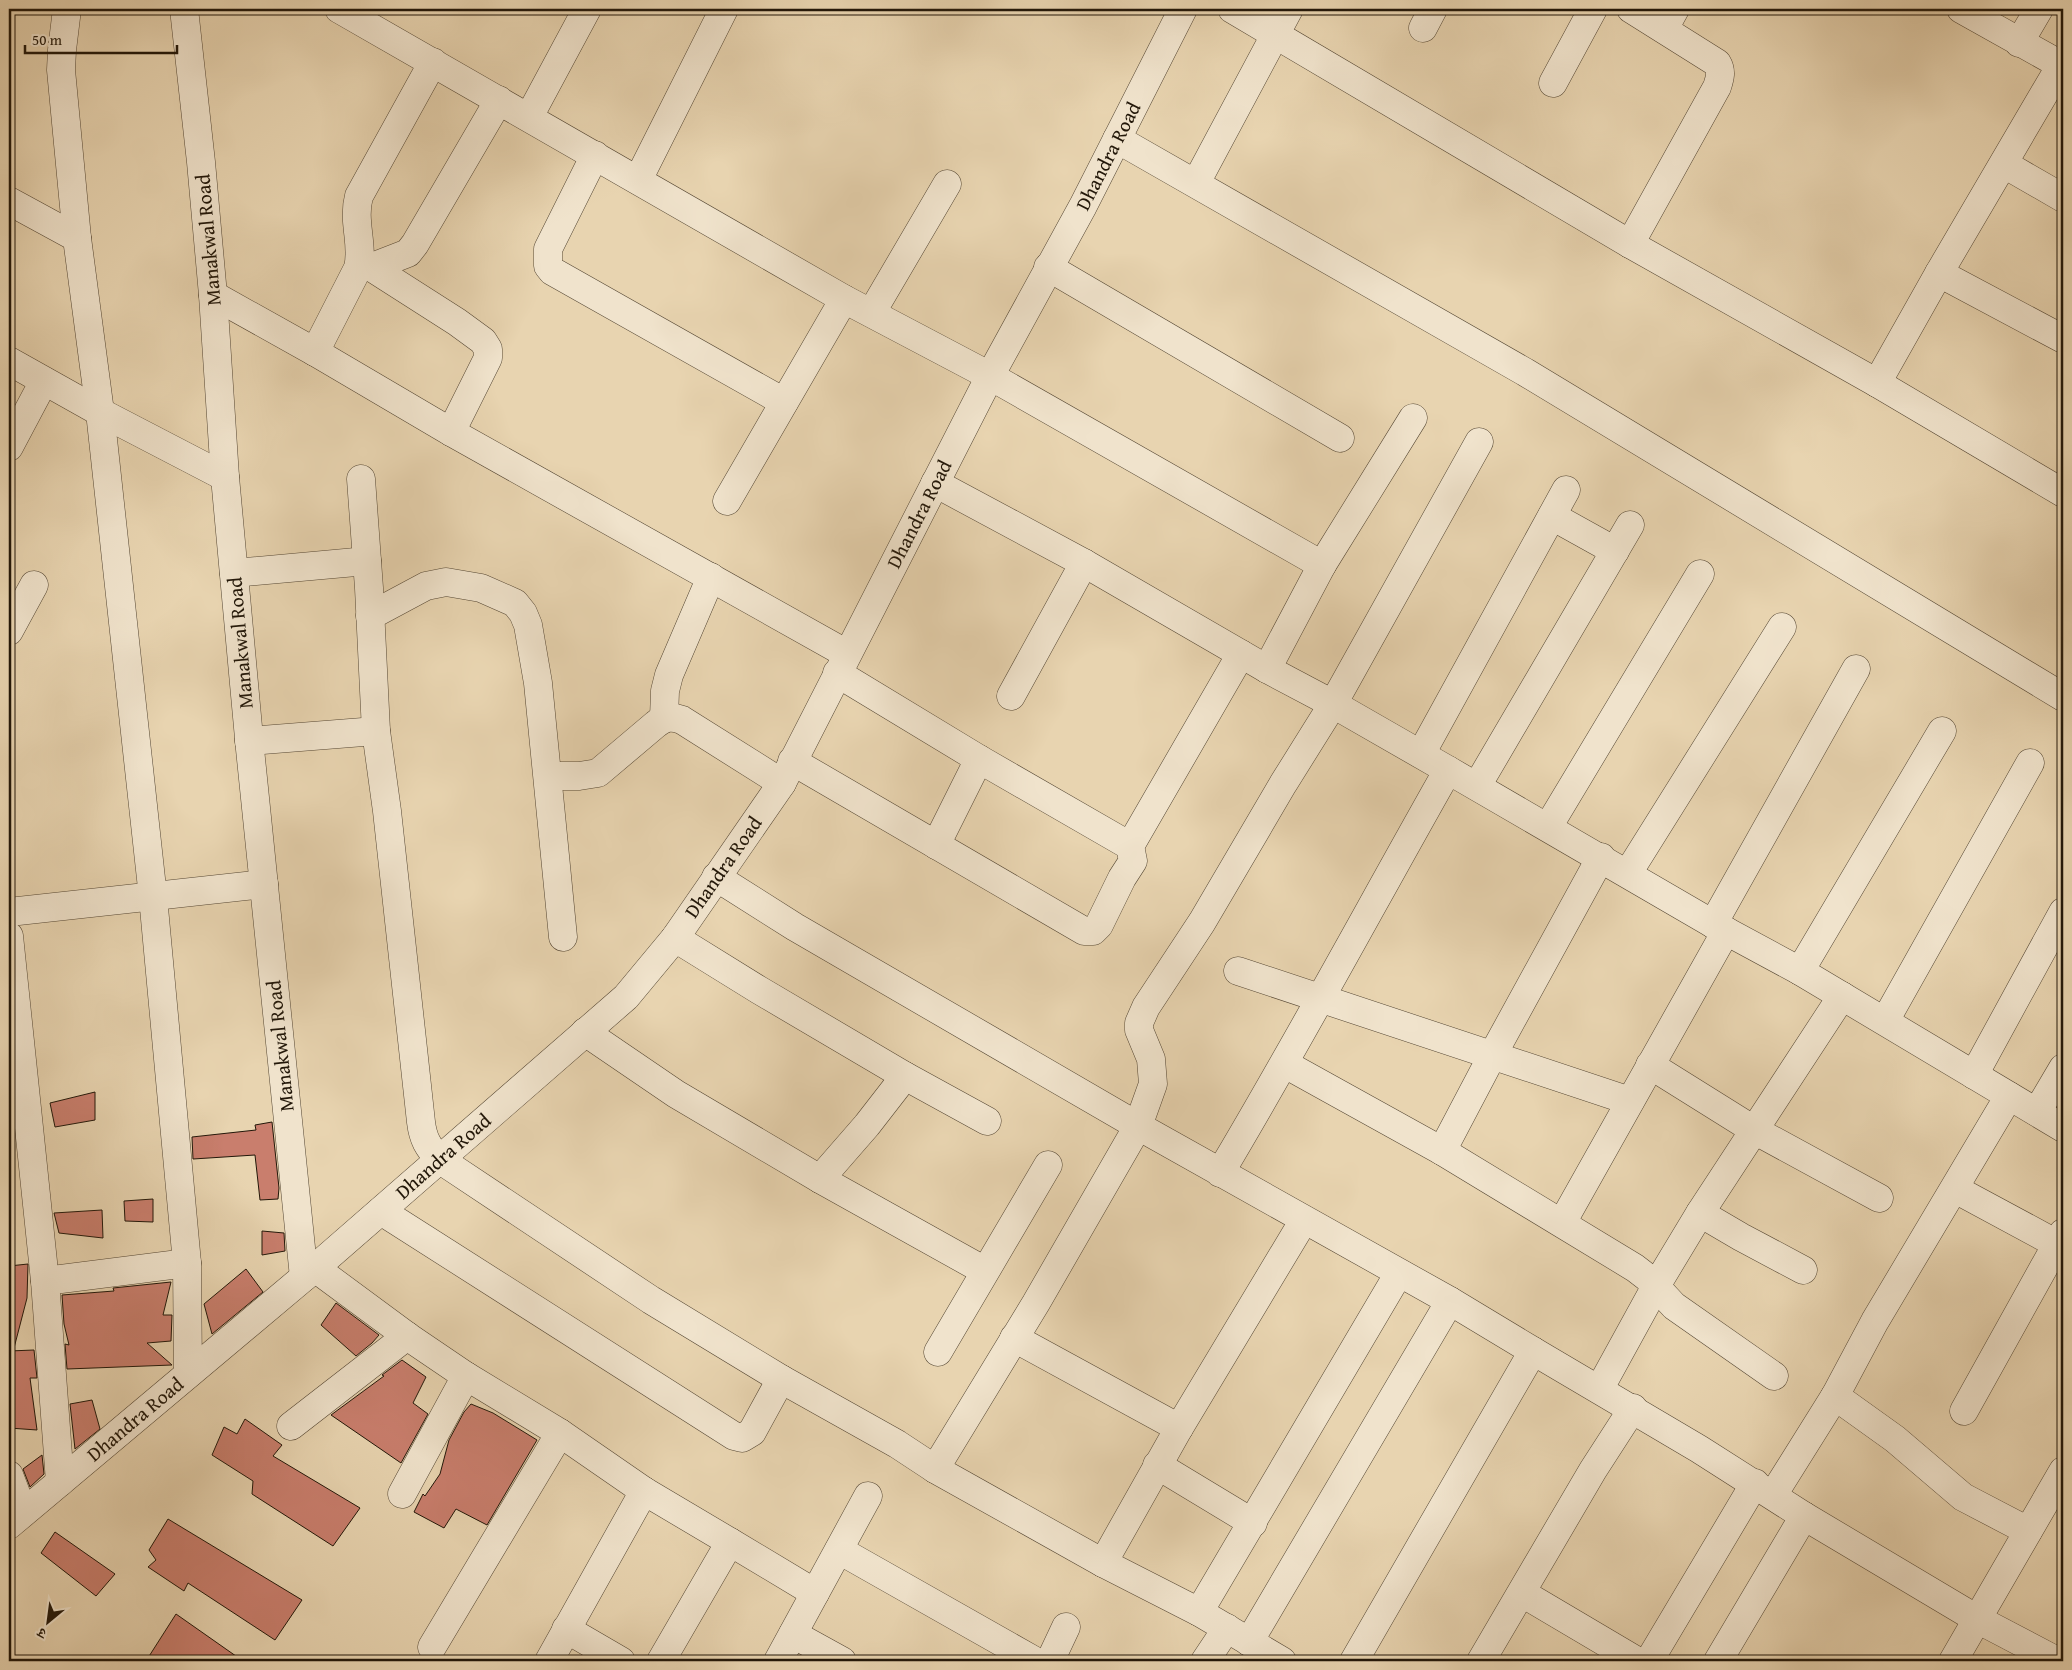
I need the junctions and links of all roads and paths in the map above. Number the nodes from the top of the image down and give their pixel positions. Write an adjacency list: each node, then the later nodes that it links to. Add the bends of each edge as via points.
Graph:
1 (67, 9): 29 (street, via 61,70)
2 (184, 9): 34 (street, Manakwal Road)
3 (339, 9): 16 (street)
4 (587, 9): 20 (street)
5 (724, 9): 24 (street)
6 (1183, 9): 21 (street, Dhandra Road)
7 (1232, 9): 14 (street)
8 (1289, 9): 14 (street)
9 (1593, 9): 18 (street)
10 (1631, 9): 13 (street)
11 (1961, 9): 15 (street)
12 (2039, 9): 15 (street)
13 (1669, 19): 30 (street, via 1717,63 1721,74 1717,87)
14 (1276, 34): 25 (street); 30 (street)
15 (2019, 43): 17 (street)
16 (433, 62): 19 (street); 31 (street, via 359,196 355,216)
17 (2062, 66): 23 (street)
18 (1553, 83)
19 (499, 100): 20 (street); 31 (street, via 408,253)
20 (529, 116): 22 (street)
21 (1116, 138): 25 (street); 32 (street, Dhandra Road, via 1083,206)
22 (595, 155): 24 (street); 43 (street, via 548,249 548,266)
23 (2004, 164): 27 (street); 33 (street)
24 (638, 180): 35 (street)
25 (1196, 183): 74 (street, via 1525,372)
26 (947, 184): 36 (street)
27 (2063, 198)
28 (9, 201): 29 (street)
29 (77, 238): 44 (street)
30 (1630, 244): 42 (street)
31 (366, 263): 38 (street, via 354,278); 46 (street, via 457,322 483,341 488,349 485,364)
32 (1048, 267): 40 (street, Dhandra Road); 47 (street)
33 (1939, 273): 37 (street); 42 (street)
34 (213, 295): 38 (street); 50 (street, Manakwal Road)
35 (844, 299): 36 (street); 43 (street)
36 (872, 312): 40 (street)
37 (2063, 339)
38 (315, 352): 46 (street)
39 (9, 361): 41 (street)
40 (990, 376): 52 (street, Dhandra Road); 61 (street)
41 (44, 380): 44 (street); 49 (street)
42 (1876, 383): 54 (street)
43 (784, 402): 55 (street)
44 (100, 412): 50 (street); 94 (street)
45 (1413, 418): 61 (street)
46 (451, 432): 64 (street)
47 (1340, 438)
48 (1479, 442): 75 (street)
49 (9, 447)
50 (225, 477): 62 (street, Manakwal Road)
51 (361, 479): 59 (street)
52 (935, 483): 60 (street); 70 (street, Dhandra Road)
53 (1566, 490): 56 (street)
54 (2063, 494)
55 (727, 501)
56 (1552, 516): 58 (street); 80 (street)
57 (1630, 525): 58 (street)
58 (1615, 551): 86 (street)
59 (367, 561): 62 (street); 66 (street)
60 (1084, 563): 69 (street); 73 (street)
61 (1322, 564): 71 (street)
62 (234, 573): 79 (street, Manakwal Road)
63 (1700, 574): 87 (street)
64 (711, 577): 70 (street); 76 (street, via 669,675)
65 (34, 585): 68 (street)
66 (370, 616): 77 (street); 85 (street, via 426,586 446,582 481,588 515,603 528,625)
67 (1782, 627): 91 (street)
68 (9, 631)
69 (1241, 654): 71 (street); 89 (street)
70 (842, 663): 81 (street); 84 (street, Dhandra Road)
71 (1267, 669): 75 (street)
72 (1856, 669): 97 (street)
73 (1011, 696)
74 (2063, 697)
75 (1333, 704): 80 (street); 117 (street, via 1202,922 1141,1015 1139,1030 1153,1073 1149,1098)
76 (664, 718): 84 (street, via 682,720); 85 (street, via 598,773)
77 (376, 731): 79 (street); 121 (street, via 423,1138)
78 (1942, 731): 102 (street)
79 (249, 741): 93 (street, Manakwal Road)
80 (1421, 754): 83 (street)
81 (979, 759): 88 (street); 89 (street)
82 (2030, 763): 105 (street)
83 (1448, 770): 86 (street); 104 (street)
84 (787, 772): 88 (street); 92 (street, Dhandra Road)
85 (548, 776): 99 (street)
86 (1477, 786): 87 (street)
87 (1548, 827): 90 (street)
88 (936, 845): 89 (street, via 1084,931 1099,925 1132,861)
89 (1130, 846)
90 (1602, 857): 91 (street); 107 (street)
91 (1628, 873): 97 (street)
92 (716, 877): 100 (street, Dhandra Road); 117 (street, via 794,926)
93 (264, 884): 94 (street); 135 (street, Manakwal Road)
94 (153, 897): 95 (street); 132 (street)
95 (9, 912)
96 (2063, 912): 111 (street)
97 (1720, 927): 102 (street); 109 (street)
98 (9, 936): 137 (street)
99 (563, 937)
100 (675, 938): 106 (street, Dhandra Road, via 626,997); 112 (street)
101 (1238, 971): 104 (street)
102 (1800, 971): 103 (street)
103 (1842, 996): 105 (street); 119 (street)
104 (1319, 998): 107 (street); 108 (street)
105 (1884, 1021): 111 (street)
106 (584, 1032): 121 (street, Dhandra Road); 124 (street, via 676,1094)
107 (1492, 1056): 114 (street); 120 (street)
108 (1285, 1064): 120 (street); 123 (street)
109 (1650, 1065): 114 (street); 119 (street)
110 (2063, 1068): 115 (street)
111 (1974, 1075): 113 (street)
112 (905, 1076): 116 (street); 124 (street)
113 (2010, 1096): 115 (street); 125 (street)
114 (1630, 1101): 130 (street)
115 (2037, 1112): 118 (street)
116 (986, 1121)
117 (1138, 1126): 123 (street); 141 (street)
118 (2063, 1128)
119 (1754, 1130): 126 (street); 128 (street)
120 (1442, 1150): 130 (street)
121 (439, 1159): 127 (street, Dhandra Road); 147 (street, via 651,1300)
122 (1048, 1164): 133 (street)
123 (1220, 1173): 129 (street)
124 (820, 1179): 133 (street)
125 (1955, 1189): 131 (street); 149 (street, via 1875,1321)
126 (1879, 1198)
127 (381, 1211): 135 (street, Dhandra Road); 147 (street, via 734,1436 742,1438 752,1432)
128 (1700, 1213): 134 (street); 138 (street)
129 (1304, 1220): 136 (street); 153 (street)
130 (1562, 1223): 138 (street, via 1635,1268)
131 (2060, 1238): 151 (street)
132 (187, 1263): 137 (street); 144 (street)
133 (986, 1270): 143 (street)
134 (1803, 1270)
135 (310, 1273): 140 (street); 144 (street, Dhandra Road)
136 (1399, 1273): 139 (street); 166 (street)
137 (45, 1281): 159 (street)
138 (1656, 1286): 146 (street, via 1674,1306); 148 (street)
139 (1450, 1301): 142 (street); 178 (street)
140 (407, 1336): 145 (street); 152 (street)
141 (1014, 1338): 153 (street); 156 (street)
142 (1533, 1350): 148 (street); 189 (street)
143 (938, 1352)
144 (188, 1374): 159 (street, Dhandra Road)
145 (466, 1376): 154 (street); 162 (street)
146 (1774, 1376)
147 (781, 1380): 156 (street, via 897,1444)
148 (1600, 1388): 150 (street)
149 (1835, 1396): 160 (street); 167 (street, via 1895,1439 1963,1497)
150 (1633, 1408): 160 (street); 172 (street)
151 (1964, 1411)
152 (291, 1426)
153 (1179, 1428): 155 (street)
154 (560, 1433): 161 (street); 179 (street)
155 (1157, 1466): 166 (street); 170 (street)
156 (935, 1469): 170 (street)
157 (2063, 1471): 167 (street)
158 (9, 1475): 165 (street)
159 (60, 1482): 165 (street, Dhandra Road)
160 (1764, 1489): 164 (street); 192 (street)
161 (644, 1491): 168 (street); 176 (street)
162 (402, 1494)
163 (868, 1496): 169 (street)
164 (1804, 1516): 174 (street); 193 (street)
165 (16, 1519)
166 (1253, 1523): 173 (street)
167 (2028, 1531): 174 (street)
168 (730, 1542): 171 (street); 182 (street)
169 (839, 1550): 171 (street); 185 (street)
170 (1103, 1563): 173 (street)
171 (815, 1593): 177 (street)
172 (1522, 1593): 190 (street); 191 (street)
173 (1199, 1612): 178 (street)
174 (1977, 1619): 194 (street); 195 (street)
175 (1066, 1626): 186 (street)
176 (566, 1629): 180 (street); 181 (street)
177 (793, 1634): 183 (street); 184 (street)
178 (1238, 1635): 187 (street); 188 (street)
179 (432, 1648)
180 (549, 1661)
181 (621, 1661)
182 (661, 1661)
183 (778, 1661)
184 (842, 1661)
185 (1035, 1661)
186 (1050, 1661)
187 (1205, 1661)
188 (1282, 1661)
189 (1354, 1661)
190 (1481, 1661)
191 (1637, 1661)
192 (1650, 1661)
193 (1718, 1661)
194 (1953, 1661)
195 (2057, 1661)

